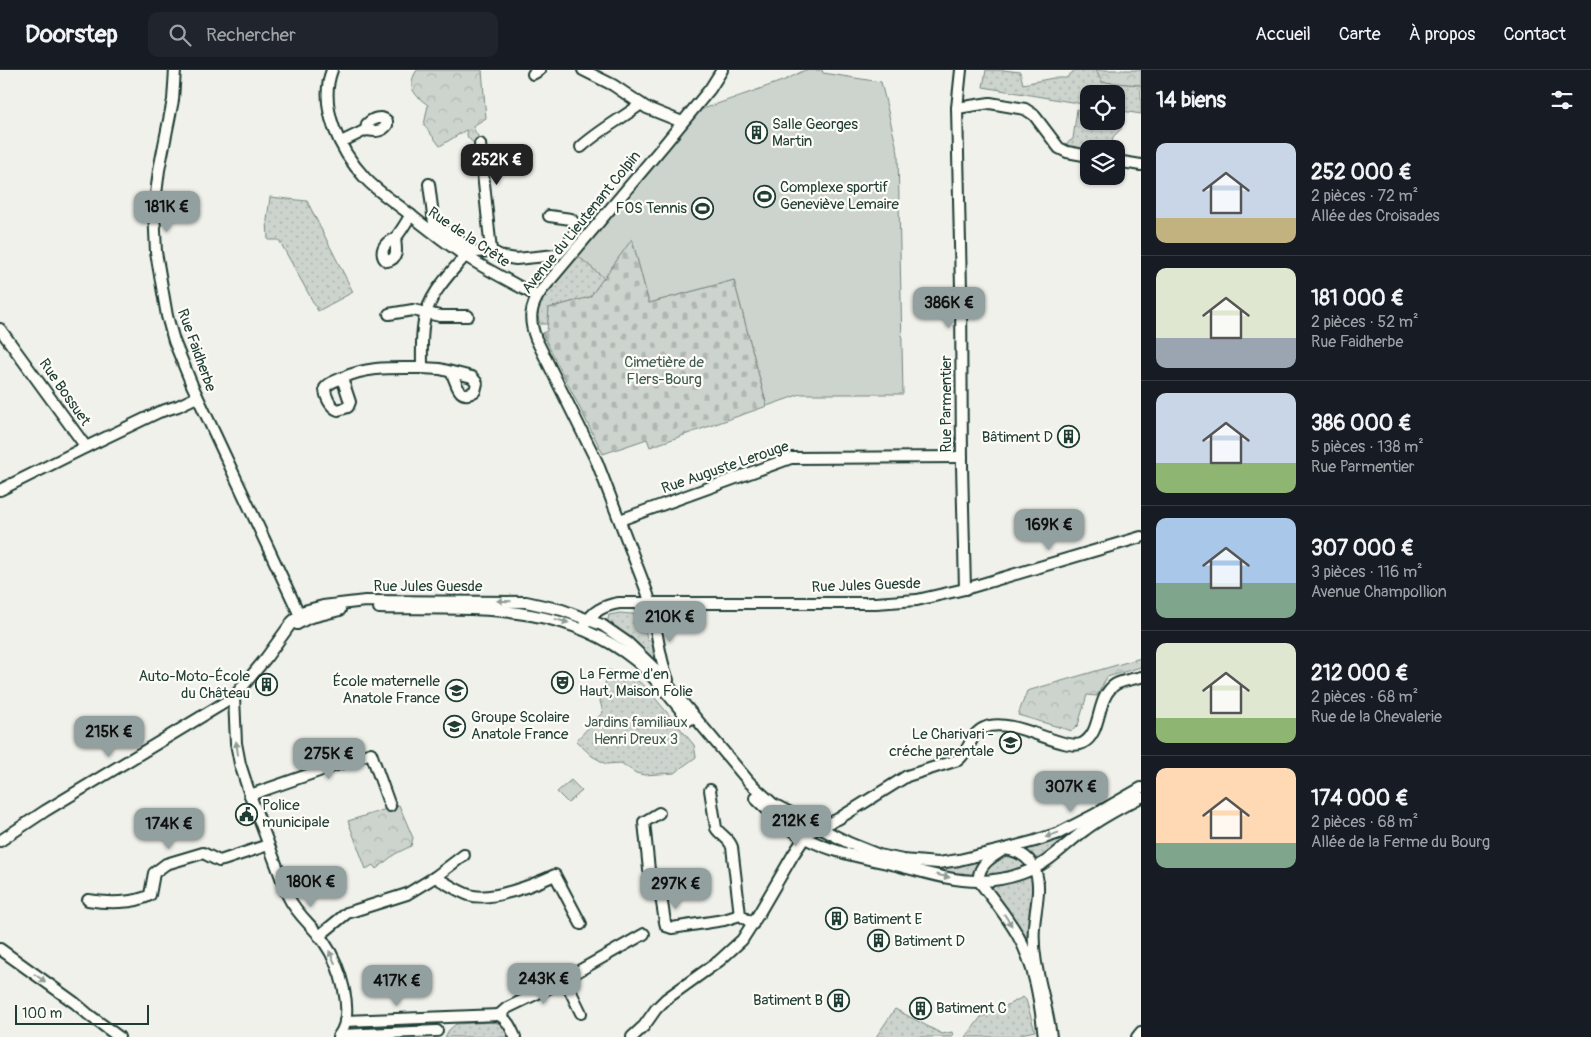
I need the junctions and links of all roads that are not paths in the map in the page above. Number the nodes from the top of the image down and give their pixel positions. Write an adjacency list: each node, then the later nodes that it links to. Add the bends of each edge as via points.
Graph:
1 (175, 70): 32 (street, Rue Faidherbe, via 156,196 155,237 170,326)
2 (332, 70): 10 (street, Rue de la Crête, via 328,107)
3 (583, 70): 6 (street, via 613,84)
4 (722, 70): 8 (street, Avenue du Lieutenant Colpin)
5 (961, 70): 7 (street, Rue Parmentier)
6 (641, 104): 8 (street); 12 (street)
7 (957, 108): 13 (street, via 990,103 1025,108 1034,114 1059,148); 34 (street, Rue Parmentier)
8 (682, 122): 24 (street, Avenue du Lieutenant Colpin)
9 (366, 130): 10 (street)
10 (341, 142): 17 (street, Rue de la Crête, via 366,179)
11 (480, 144): 21 (street)
12 (581, 147)
13 (1080, 154)
14 (1125, 162): 15 (street)
15 (1141, 165)
16 (429, 184): 19 (street)
17 (411, 215): 19 (street, Rue de la Crête); 20 (street, Rue de la Crête)
18 (549, 216): 21 (street, via 571,219 577,227 559,253 516,259)
19 (431, 226): 21 (street, via 475,252); 22 (street, Rue de la Crête)
20 (395, 239)
21 (492, 250): 23 (street)
22 (465, 256): 23 (street, Rue de la Crête); 25 (street, via 436,292)
23 (479, 264): 24 (street, Rue de la Crête)
24 (537, 296): 36 (street, Avenue du Lieutenant Colpin, via 531,313 533,331 592,450)
25 (426, 312): 26 (street, via 409,310); 27 (street, via 440,316); 29 (street, via 422,331)
26 (389, 314)
27 (468, 316)
28 (0, 329): 33 (street, Rue Bossuet)
29 (422, 368): 30 (street); 31 (street, via 368,369)
30 (451, 372)
31 (342, 378)
32 (197, 397): 33 (street, Rue Bossuet); 40 (street, Rue Faidherbe)
33 (86, 447): 35 (street)
34 (962, 457): 36 (street, Rue Auguste Lerouge, via 791,458); 38 (street, Rue Parmentier)
35 (0, 490)
36 (620, 520): 39 (street, Avenue du Lieutenant Colpin)
37 (1141, 538): 38 (street, Rue Jules Guesde)
38 (965, 589): 39 (street, Rue Jules Guesde, via 924,599 892,602)
39 (651, 603): 41 (street, Rue Jules Guesde, via 612,604 597,611); 43 (street, Avenue du Lieutenant Colpin, via 662,662)
40 (301, 617): 41 (street, Rue Jules Guesde, via 357,608 463,608); 44 (street, Rue Jules Guesde)
41 (586, 624): 43 (street, via 607,628 628,643); 53 (street, via 636,660 755,798)
42 (1141, 677): 51 (street, via 1111,688 1091,736 1083,743 1072,745 1021,729 988,726 977,732 958,760 907,776)
43 (671, 688): 52 (street, via 763,796)
44 (234, 697): 47 (street, one-way to 44, via 237,750); 55 (street, Rue Jules Guesde)
45 (1141, 788): 57 (street, one-way to 57, via 1059,833)
46 (710, 790): 63 (street, via 716,828 732,847)
47 (250, 795): 49 (street, via 371,753); 56 (street)
48 (1141, 797): 59 (street, via 1088,828)
49 (390, 806)
50 (659, 813): 63 (street, via 644,822 649,870 660,890 666,926 672,928)
51 (838, 819): 52 (street); 54 (street)
52 (819, 828): 53 (street); 54 (street)
53 (805, 838): 61 (street, one-way to 61, via 851,855 956,879); 65 (street)
54 (839, 838): 57 (street, via 879,855 918,862 951,862)
55 (0, 841)
56 (268, 845): 62 (street, via 224,860 202,853 166,864 154,872 152,892 144,898 107,902); 67 (street, via 290,900)
57 (1005, 849): 59 (street, via 1023,856); 61 (street, via 984,864 978,875)
58 (464, 855): 60 (street)
59 (1034, 868): 61 (street, via 1010,877); 81 (street, via 1038,890 1035,958)
60 (435, 877): 64 (street, via 466,893 483,897 536,884 555,875); 67 (street, via 401,896 347,913)
61 (979, 881): 80 (street, one-way to 80, via 1007,917 1027,955 1037,990)
62 (88, 900)
63 (740, 915): 65 (street)
64 (581, 924)
65 (753, 924): 79 (street, via 728,954 666,999)
66 (644, 934): 69 (street)
67 (320, 936): 73 (street, one-way to 67, via 342,982)
68 (0, 949): 77 (street, one-way to 77)
69 (565, 980): 70 (street); 71 (street)
70 (581, 1013)
71 (498, 1015): 72 (street); 78 (street, via 506,1020)
72 (449, 1017): 73 (street); 75 (street, via 441,1023)
73 (345, 1021): 76 (street)
74 (1141, 1032): 82 (street)
75 (437, 1034): 76 (street)
76 (339, 1036)
77 (119, 1037)
78 (515, 1037)
79 (632, 1037)
80 (1044, 1037)
81 (1052, 1037)
82 (1137, 1037)

